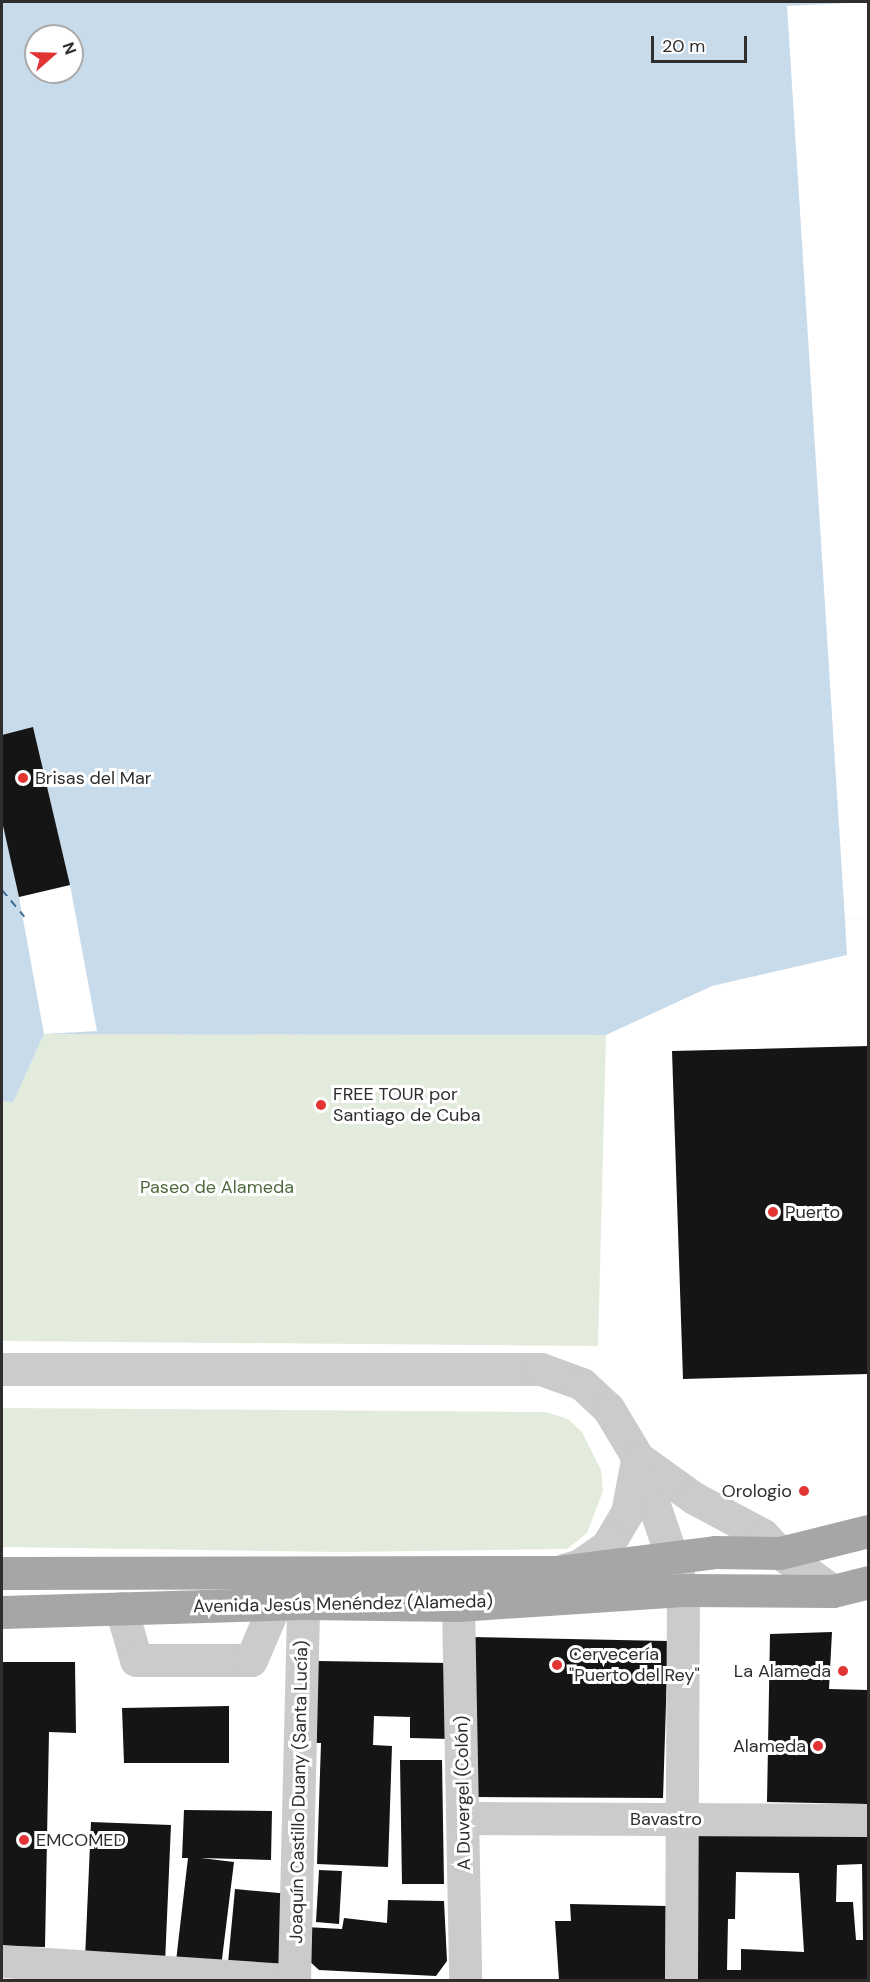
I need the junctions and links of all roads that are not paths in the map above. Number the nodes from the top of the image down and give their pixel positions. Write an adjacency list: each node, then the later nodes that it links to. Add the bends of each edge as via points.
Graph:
1 (2, 1369): 2 (street, via 541,1369 582,1384 608,1408)
2 (638, 1458): 4 (street, via 694,1498 763,1535); 5 (street); 6 (street, Avenida Jesús Menéndez (Alameda), via 627,1513 607,1546 580,1565)
3 (868, 1531): 4 (main road, Avenida Jesús Menéndez (Alameda))
4 (780, 1553): 5 (main road, Avenida Jesús Menéndez (Alameda), via 715,1552); 10 (street)
5 (672, 1558): 6 (main road, Avenida Jesús Menéndez (Alameda)); 9 (street)
6 (557, 1572): 7 (main road, Avenida Jesús Menéndez (Alameda))
7 (2, 1573)
8 (868, 1582): 10 (main road, Avenida Jesús Menéndez (Alameda))
9 (683, 1590): 10 (main road, Avenida Jesús Menéndez (Alameda)); 12 (main road, Avenida Jesús Menéndez (Alameda)); 16 (street)
10 (833, 1590)
11 (289, 1603): 12 (main road, Avenida Jesús Menéndez (Alameda)); 13 (main road, Avenida Jesús Menéndez (Alameda)); 13 (street, via 251,1660 136,1660); 20 (street, Joaquín Castillo Duany (Santa Lucía))
12 (458, 1605): 15 (street, A Duvergel (Colón))
13 (121, 1608): 14 (main road, Avenida Jesús Menéndez (Alameda))
14 (2, 1612)
15 (464, 1818): 16 (street, Bavastro); 21 (street, A Duvergel (Colón))
16 (679, 1818): 17 (street, Bavastro); 22 (street)
17 (868, 1820)
18 (2, 1961): 19 (street)
19 (286, 1980)
20 (294, 1980)
21 (465, 1980)
22 (681, 1980)

